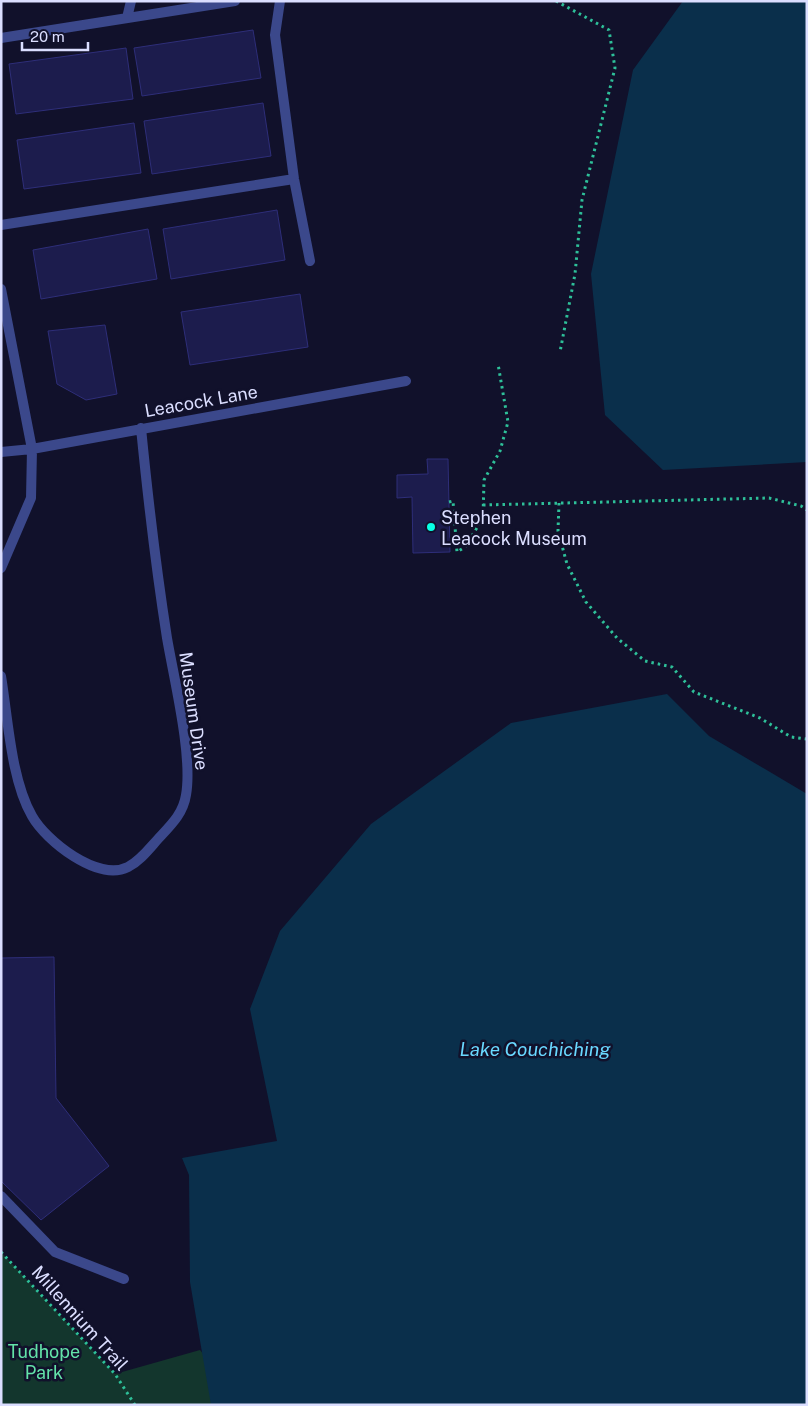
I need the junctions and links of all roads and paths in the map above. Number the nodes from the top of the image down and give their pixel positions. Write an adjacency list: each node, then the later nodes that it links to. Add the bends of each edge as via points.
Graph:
1 (131, 1): 5 (street)
2 (235, 1): 5 (street)
3 (280, 1): 7 (street, via 275,34)
4 (556, 1): 11 (path, via 609,30 615,68 582,200 575,274)
5 (127, 18): 6 (street)
6 (1, 38)
7 (294, 179): 8 (street); 9 (street)
8 (1, 225)
9 (310, 261)
10 (1, 289): 15 (street)
11 (560, 352)
12 (498, 364): 19 (path, via 508,422 500,451 484,480)
13 (406, 380): 14 (street, Leacock Lane)
14 (141, 428): 15 (street, Leacock Lane); 22 (street, Museum Drive, via 154,557 186,750 187,786 178,818 138,861 127,868 101,870 84,863 45,833 32,818 16,772)
15 (32, 449): 16 (street, Leacock Lane); 21 (street, via 32,498)
16 (1, 452)
17 (449, 502): 19 (path, via 453,501 457,552 466,547 483,518)
18 (559, 503): 19 (path); 20 (path, via 770,498); 23 (path, via 558,531 567,564 586,602 617,638 645,661 672,667 694,692 760,718 792,737)
19 (483, 505)
20 (807, 510)
21 (1, 568)
22 (1, 676)
23 (807, 739)
24 (1, 1196): 26 (street, via 55,1252)
25 (1, 1252): 27 (path, Millennium Trail, via 115,1374)
26 (124, 1279)
27 (135, 1405)

